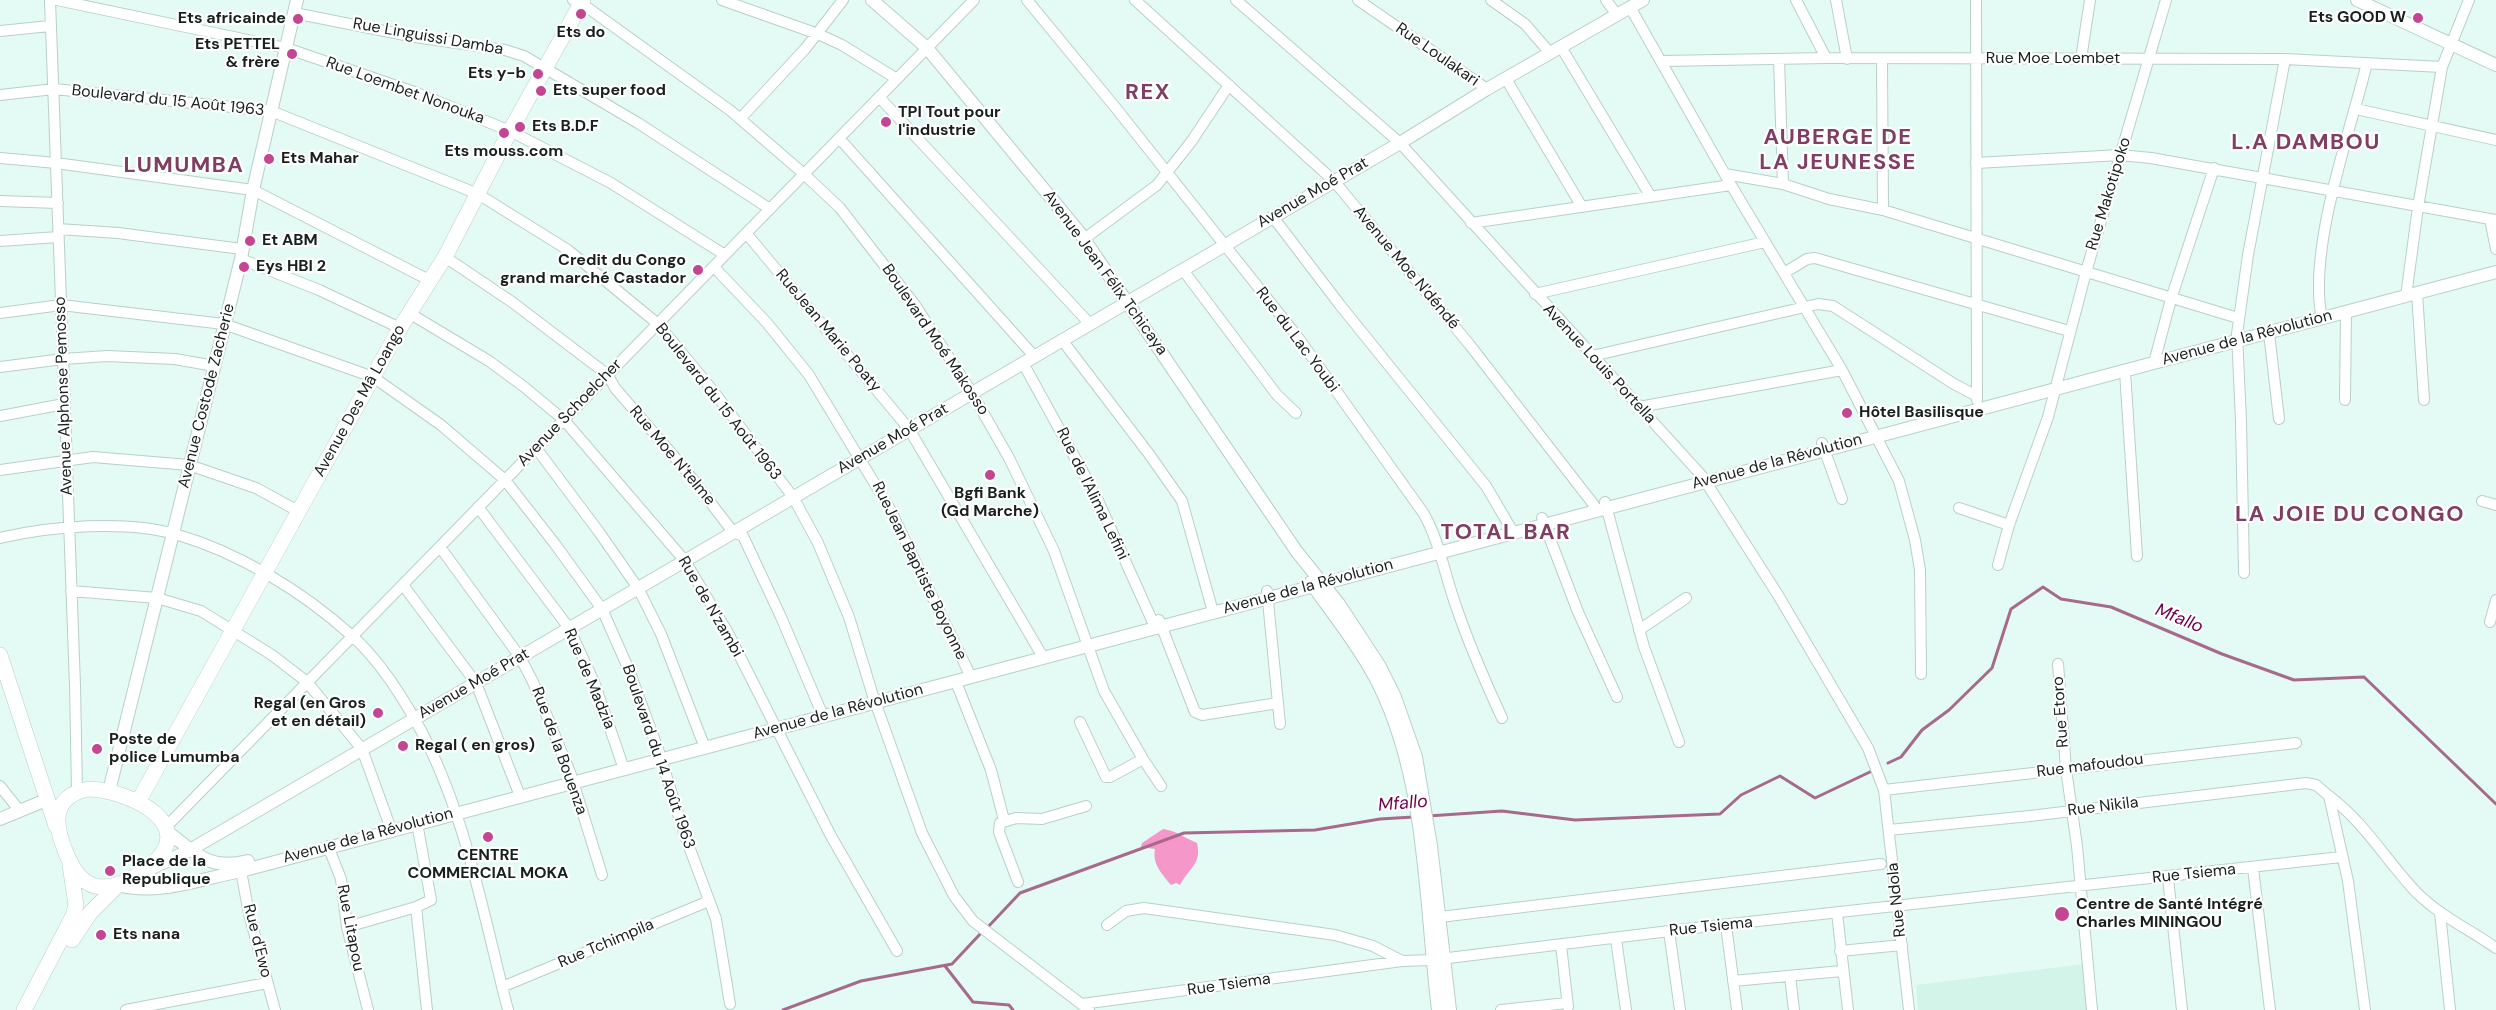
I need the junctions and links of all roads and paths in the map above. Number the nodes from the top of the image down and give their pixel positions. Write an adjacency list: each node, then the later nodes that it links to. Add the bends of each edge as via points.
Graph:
1 (50, 0): 27 (street, Avenue Alphonse Pemosso)
2 (57, 0): 31 (street, Rue Loembet Nonouka)
3 (297, 0): 25 (street, Avenue Costode Zacherie)
4 (722, 0): 29 (street)
5 (843, 0): 29 (street)
6 (872, 0): 32 (street, Avenue Jean Félix Tchicaya)
7 (974, 0): 32 (street, Avenue Schoelcher)
8 (1027, 0): 67 (street, Rue du Lac Youbi)
9 (1135, 0): 49 (street, Avenue Moe N'déndé)
10 (1236, 0): 61 (street, Avenue Louis Portella)
11 (1358, 0): 51 (street, Rue Loulakari)
12 (1491, 0): 23 (street)
13 (1606, 0): 26 (street)
14 (1643, 0): 24 (street, Avenue Moé Prat)
15 (1796, 0): 34 (street)
16 (1836, 0): 36 (street)
17 (1976, 0): 38 (street)
18 (2090, 0): 39 (street)
19 (2166, 0): 40 (street, Rue Makotipoko)
20 (2357, 0): 30 (street)
21 (2469, 0): 30 (street)
22 (579, 1): 46 (main road, Avenue Des Mâ Loango); 56 (street, Boulevard Moé Makosso)
23 (1504, 3): 33 (street)
24 (1630, 7): 26 (street, Avenue Moé Prat); 42 (street)
25 (294, 14): 31 (street, Avenue Costode Zacherie); 46 (street, Rue Linguissi Damba, via 505,50)
26 (1617, 15): 33 (street, Avenue Moé Prat)
27 (50, 26): 28 (street); 50 (street, Avenue Alphonse Pemosso)
28 (0, 31)
29 (818, 34): 48 (street); 56 (street)
30 (2451, 42): 44 (street); 45 (street)
31 (286, 48): 55 (street, Avenue Costode Zacherie); 58 (street, Rue Loembet Nonouka)
32 (927, 48): 48 (street, Avenue Schoelcher); 90 (street, Avenue Jean Félix Tchicaya)
33 (1556, 50): 47 (street, Avenue Moé Prat); 77 (street)
34 (1826, 58): 35 (street, Rue Moe Loembet); 36 (street, Rue Moe Loembet)
35 (1779, 59): 42 (street, Rue Moe Loembet); 72 (street)
36 (1847, 59): 37 (street, Rue Moe Loembet)
37 (1882, 59): 38 (street, Rue Moe Loembet); 83 (street)
38 (1976, 59): 39 (street, Rue Moe Loembet); 65 (street)
39 (2081, 59): 40 (street, Rue Moe Loembet)
40 (2151, 59): 41 (street, Rue Moe Loembet); 62 (street, Rue Makotipoko)
41 (2285, 59): 43 (street, Rue Moe Loembet); 70 (street)
42 (1663, 61): 69 (street)
43 (2367, 63): 45 (street, Rue Moe Loembet); 54 (street)
44 (2496, 65)
45 (2442, 67): 57 (street)
46 (546, 68): 58 (main road, Avenue Des Mâ Loango); 82 (street, Rue Linguissi Damba)
47 (1506, 78): 51 (street, Avenue Moé Prat); 80 (street)
48 (897, 79): 53 (street, Avenue Schoelcher)
49 (1229, 85): 67 (street); 71 (street, Avenue Moe N'déndé)
50 (54, 89): 52 (street, Boulevard du 15 Août 1963); 55 (street, Boulevard du 15 Août 1963); 64 (street, Avenue Alphonse Pemosso)
51 (1487, 89): 61 (street, Avenue Moé Prat)
52 (0, 95)
53 (879, 98): 59 (street, Avenue Schoelcher); 119 (street)
54 (2356, 108): 57 (street); 75 (street)
55 (271, 111): 74 (street, Avenue Costode Zacherie); 76 (street, Boulevard du 15 Août 1963)
56 (740, 119): 68 (street, Boulevard Moé Makosso)
57 (2433, 127): 60 (street); 81 (street)
58 (510, 130): 76 (main road, Avenue Des Mâ Loango); 96 (street, Rue Loembet Nonouka, via 611,183)
59 (839, 138): 68 (street, Avenue Schoelcher); 125 (street)
60 (2496, 140)
61 (1400, 143): 71 (street, Avenue Moé Prat); 86 (street, Avenue Louis Portella)
62 (2120, 154): 65 (street); 66 (street); 101 (street, Rue Makotipoko)
63 (0, 158): 64 (street)
64 (56, 163): 74 (street); 79 (street, Avenue Alphonse Pemosso)
65 (1976, 163): 89 (street)
66 (2214, 168): 70 (street); 107 (street)
67 (1167, 171): 90 (street, via 1157,185); 93 (street, Rue du Lac Youbi)
68 (804, 174): 82 (street, Avenue Schoelcher); 137 (street, Boulevard Moé Makosso, via 840,208 876,252)
69 (1725, 174): 72 (street); 73 (street)
70 (2262, 177): 75 (street); 116 (street)
71 (1334, 181): 84 (street, Avenue Moé Prat); 161 (street, Avenue Moe N'déndé)
72 (1783, 184): 83 (street)
73 (1731, 185): 77 (street); 92 (street)
74 (253, 190): 95 (street, Avenue Costode Zacherie); 104 (street)
75 (2334, 192): 81 (street); 115 (street, via 2320,256)
76 (478, 194): 97 (main road, Avenue Des Mâ Loango); 118 (street, Boulevard du 15 Août 1963, via 568,250)
77 (1651, 197): 80 (street)
78 (0, 201): 79 (street)
79 (57, 203): 87 (street, Avenue Alphonse Pemosso)
80 (1582, 207): 86 (street)
81 (2418, 207): 85 (street); 105 (street)
82 (770, 209): 88 (street, Avenue Schoelcher)
83 (1883, 210): 89 (street)
84 (1274, 217): 93 (street, Avenue Moé Prat); 168 (street, via 1340,305 1464,456 1494,496)
85 (2493, 220): 94 (street)
86 (1470, 223): 106 (street, Avenue Louis Portella)
87 (58, 233): 91 (street); 95 (street, via 118,233); 110 (street, Avenue Alphonse Pemosso)
88 (746, 233): 96 (street, Avenue Schoelcher); 147 (street, RueJean Marie Poaty)
89 (1976, 237): 101 (street); 109 (street)
90 (1084, 238): 108 (street, Avenue Jean Félix Tchicaya)
91 (0, 241)
92 (1765, 242): 103 (street); 106 (street)
93 (1224, 245): 100 (street, Avenue Moé Prat); 173 (street, Rue du Lac Youbi, via 1297,336 1367,433 1424,514)
94 (2496, 249)
95 (241, 254): 117 (street, Avenue Costode Zacherie); 120 (street)
96 (725, 255): 99 (street, Avenue Schoelcher)
97 (445, 257): 104 (main road, Avenue Des Mâ Loango); 134 (street, Rue Moe N'telme)
98 (2496, 264): 105 (street, Avenue de la Révolution)
99 (714, 267): 118 (street, Avenue Schoelcher); 151 (street, RueJean Baptiste Boyonne, via 809,375)
100 (1183, 270): 108 (street, Avenue Moé Prat); 143 (street, via 1277,395)
101 (2086, 272): 107 (street); 121 (street, Rue Makotipoko)
102 (2496, 272): 105 (street, Avenue de la Révolution)
103 (1784, 273): 109 (street, via 1815,258); 111 (street)
104 (429, 280): 114 (main road, Avenue Des Mâ Loango)
105 (2410, 293): 112 (street, Avenue de la Révolution); 115 (street, Avenue de la Révolution); 139 (street)
106 (1535, 294): 126 (street, Avenue Louis Portella)
107 (2170, 298): 116 (street); 128 (street)
108 (1128, 302): 119 (street, Avenue Moé Prat); 180 (street, Avenue Jean Félix Tchicaya)
109 (1976, 304): 121 (street); 140 (street)
110 (61, 305): 113 (street, Boulevard du 14 Août 1963); 117 (street, Boulevard du 14 Août 1963); 127 (street, Avenue Alphonse Pemosso)
111 (1804, 306): 126 (street); 132 (street); 140 (street, via 1833,306)
112 (2346, 312): 115 (street, Avenue de la Révolution); 138 (street)
113 (0, 313)
114 (409, 313): 120 (main road, Avenue Des Mâ Loango); 146 (street, Rue de N'zambi, via 489,361)
115 (2321, 315): 122 (street, Avenue de la Révolution); 123 (street, Avenue de la Révolution)
116 (2238, 318): 123 (street)
117 (224, 324): 130 (street, Avenue Costode Zacherie); 135 (street, Boulevard du 14 Août 1963)
118 (658, 324): 134 (street, Avenue Schoelcher); 157 (street, Boulevard du 15 Août 1963)
119 (1090, 324): 124 (street, Avenue Moé Prat)
120 (400, 328): 135 (main road, Avenue Des Mâ Loango)
121 (2069, 331): 136 (street, Rue Makotipoko)
122 (2269, 333): 123 (street, Avenue de la Révolution); 145 (street)
123 (2237, 338): 128 (street, Avenue de la Révolution); 177 (street)
124 (1062, 340): 125 (street, Avenue Moé Prat); 192 (street, via 1182,501)
125 (1034, 356): 129 (street, Avenue Moé Prat)
126 (1592, 356): 142 (street, Avenue Louis Portella)
127 (63, 359): 130 (street, via 175,359); 131 (street); 141 (street, Avenue Alphonse Pemosso)
128 (2154, 360): 133 (street, Avenue de la Révolution); 136 (street, Avenue de la Révolution)
129 (1023, 363): 137 (street, Avenue Moé Prat); 194 (street, Rue de l'Alima Lefini, via 1096,496)
130 (214, 366): 153 (street, Avenue Costode Zacherie)
131 (0, 367)
132 (1842, 370): 142 (street); 148 (street)
133 (2125, 371): 136 (street, Avenue de la Révolution); 174 (street)
134 (608, 375): 146 (street, Avenue Schoelcher); 169 (street, Rue Moe N'telme)
135 (373, 377): 156 (street, Boulevard du 14 Août 1963, via 441,425); 164 (main road, Avenue Des Mâ Loango)
136 (2056, 385): 140 (street, Avenue de la Révolution); 166 (street, Rue Makotipoko)
137 (972, 393): 147 (street, Avenue Moé Prat); 199 (street, Boulevard Moé Makosso, via 1054,551)
138 (2345, 400)
139 (2424, 400)
140 (1977, 403): 148 (street, Avenue de la Révolution)
141 (64, 405): 144 (street); 152 (street, Avenue Alphonse Pemosso)
142 (1639, 407): 155 (street, Avenue Louis Portella)
143 (1296, 413)
144 (0, 416)
145 (2279, 419)
146 (564, 420): 150 (street, Avenue Schoelcher); 175 (street, Rue de N'zambi)
147 (909, 429): 151 (street, Avenue Moé Prat); 200 (street, RueJean Marie Poaty)
148 (1875, 432): 149 (street, Avenue de la Révolution); 205 (street, via 1899,481 1915,540 1920,570)
149 (1823, 446): 155 (street, Avenue de la Révolution); 158 (street)
150 (536, 448): 156 (street, Avenue Schoelcher); 182 (street)
151 (861, 458): 157 (street, Avenue Moé Prat); 204 (street, RueJean Baptiste Boyonne)
152 (66, 462): 153 (street, via 93,457); 154 (street); 167 (street, Avenue Alphonse Pemosso)
153 (189, 465): 164 (street, via 256,488); 170 (street, Avenue Costode Zacherie)
154 (0, 470)
155 (1704, 479): 161 (street, Avenue de la Révolution); 229 (street, Avenue Louis Portella, via 1868,748)
156 (505, 480): 162 (street, Avenue Schoelcher); 191 (street, Boulevard du 14 Août 1963)
157 (793, 497): 169 (street, Avenue Moé Prat); 210 (street, Boulevard du 15 Août 1963, via 818,543 849,617)
158 (1842, 499)
159 (2482, 501): 160 (street)
160 (2496, 504)
161 (1600, 506): 165 (street, Avenue de la Révolution); 197 (street, Avenue Moe N'déndé)
162 (478, 507): 172 (street, Avenue Schoelcher); 195 (street, Rue de Madzia)
163 (1959, 508): 166 (street)
164 (298, 511): 178 (main road, Avenue Des Mâ Loango)
165 (1543, 521): 168 (street, Avenue de la Révolution); 209 (street, via 1578,612)
166 (2009, 525): 176 (street, Rue Makotipoko)
167 (70, 526): 170 (street); 171 (street); 183 (street, Avenue Alphonse Pemosso)
168 (1512, 529): 173 (street, Avenue de la Révolution)
169 (734, 532): 175 (street, Avenue Moé Prat); 212 (street, Rue Moe N'telme, via 743,536)
170 (174, 534): 178 (street, via 227,554); 186 (street, Avenue Costode Zacherie)
171 (0, 538)
172 (440, 547): 181 (street, Avenue Schoelcher); 202 (street, Rue de la Bouenza)
173 (1438, 549): 179 (street, Avenue de la Révolution); 180 (street, Avenue de la Révolution); 213 (street, Rue du Lac Youbi, via 1465,632)
174 (2137, 556)
175 (685, 561): 182 (street, Avenue Moé Prat); 217 (street, Rue de N'zambi, via 727,631)
176 (1998, 564)
177 (2244, 573)
178 (264, 574): 196 (main road, Avenue Des Mâ Loango); 198 (street, via 312,604)
179 (1345, 577): 180 (street, Avenue de la Révolution); 190 (street)
180 (1315, 579): 184 (street, Avenue de la Révolution); 185 (street, Avenue de la Révolution); 189 (street); 190 (street)
181 (403, 585): 198 (street, Avenue Schoelcher); 208 (street)
182 (638, 588): 191 (street, Avenue Moé Prat); 220 (street, via 661,634)
183 (71, 591): 186 (street); 231 (street, Avenue Alphonse Pemosso)
184 (1291, 592): 185 (street, Avenue de la Révolution); 189 (street)
185 (1267, 595): 192 (street, Avenue de la Révolution); 211 (street)
186 (157, 598): 196 (street, via 201,611); 230 (street, Avenue Costode Zacherie)
187 (1686, 598): 197 (street)
188 (2496, 600): 193 (street)
189 (1325, 602): 277 (street, via 1379,685 1397,728 1419,827)
190 (1339, 604): 265 (street, via 1379,665 1413,747 1425,801)
191 (602, 609): 195 (street, Avenue Moé Prat); 222 (street, Boulevard du 14 Août 1963)
192 (1213, 609): 194 (street, Avenue de la Révolution)
193 (2490, 622)
194 (1157, 623): 199 (street, Avenue de la Révolution); 211 (street, Rue de l'Alima Lefini, via 1196,712 1202,715)
195 (569, 628): 202 (street, Avenue Moé Prat); 224 (street, Rue de Madzia, via 594,682)
196 (233, 630): 206 (street); 235 (main road, Avenue Des Mâ Loango)
197 (1639, 630): 218 (street, Avenue Moe N'déndé)
198 (352, 636): 206 (street, Avenue Schoelcher); 214 (street)
199 (1088, 642): 200 (street, Avenue de la Révolution); 223 (street, Boulevard Moé Makosso, via 1104,691)
200 (1042, 654): 204 (street, Avenue de la Révolution)
201 (0, 655): 234 (main road)
202 (520, 657): 208 (street, Avenue Moé Prat); 226 (street, Rue de la Bouenza, via 534,682)
203 (2058, 664): 225 (street, Rue Etoro)
204 (970, 674): 207 (street, Avenue de la Révolution); 210 (street, Avenue de la Révolution)
205 (1921, 674)
206 (307, 682): 221 (street); 245 (street, Avenue Schoelcher)
207 (956, 682): 210 (street, Avenue de la Révolution); 241 (street, via 991,770)
208 (476, 683): 214 (street, Avenue Moé Prat); 232 (street)
209 (1617, 697)
210 (874, 699): 212 (street, Avenue de la Révolution); 286 (street, Boulevard du 15 Août 1963, via 931,853 963,910)
211 (1278, 703): 216 (street)
212 (822, 713): 217 (street, Avenue de la Révolution)
213 (1502, 718)
214 (414, 719): 221 (street, Avenue Moé Prat); 238 (street)
215 (1080, 722): 223 (street, via 1106,777)
216 (1280, 724)
217 (774, 726): 220 (street, Avenue de la Révolution); 275 (street, Rue de N'zambi)
218 (1679, 742)
219 (2296, 743): 225 (street, Rue mafoudou)
220 (704, 744): 222 (street, Avenue de la Révolution)
221 (362, 749): 243 (street); 248 (street, Avenue Moé Prat)
222 (660, 756): 224 (street, Avenue de la Révolution); 260 (street, Boulevard du 14 Août 1963)
223 (1143, 759): 228 (street, Boulevard Moé Makosso)
224 (623, 766): 226 (street, Avenue de la Révolution)
225 (2066, 769): 229 (street, Rue mafoudou); 239 (street, Rue Etoro)
226 (572, 779): 232 (street, Avenue de la Révolution); 255 (street, Rue de la Bouenza)
227 (0, 786): 237 (street)
228 (1161, 786)
229 (1884, 790): 246 (street, Rue Ndola)
230 (109, 791): 231 (main road, via 88,789); 235 (main road)
231 (74, 793): 234 (main road); 244 (main road, via 58,812)
232 (519, 793): 238 (street, Avenue de la Révolution)
233 (2329, 796): 239 (street, Rue Nikila, via 2316,785 2295,784); 249 (street); 264 (street, via 2345,808)
234 (46, 800): 237 (street); 244 (main road)
235 (138, 802): 245 (main road, via 152,809)
236 (1086, 806): 241 (street, via 1042,819)
237 (19, 810): 240 (street)
238 (454, 810): 242 (street, Avenue de la Révolution); 243 (street, Avenue de la Révolution); 283 (street)
239 (2073, 811): 246 (street, Rue Nikila); 259 (street, Rue Etoro)
240 (0, 819)
241 (1004, 820): 257 (street, via 999,832)
242 (417, 823): 243 (street, Avenue de la Révolution); 261 (street, via 431,900)
243 (391, 827): 247 (street, Avenue de la Révolution); 248 (street, Avenue de la Révolution, via 241,863 218,865)
244 (58, 830): 250 (main road)
245 (167, 830): 248 (street, Avenue de la Révolution); 254 (main road, via 163,854)
246 (1889, 830): 262 (street, Rue Ndola)
247 (328, 846): 253 (street, Avenue de la Révolution); 269 (street, Rue Litapou, via 341,879)
248 (190, 850): 254 (street, Avenue Moé Prat)
249 (2341, 857): 252 (street, Rue Tsiema); 306 (street)
250 (70, 862): 258 (main road, via 81,878 94,886); 268 (main road)
251 (1881, 864): 265 (street)
252 (2253, 868): 256 (street, Rue Tsiema); 305 (street)
253 (241, 871): 258 (street, Avenue de la Révolution, via 155,889); 282 (street, Rue d'Ewo)
254 (141, 873): 258 (main road)
255 (602, 875)
256 (2168, 878): 259 (street, Rue Tsiema); 304 (street)
257 (1018, 882)
258 (118, 885): 268 (main road)
259 (2080, 885): 262 (street, Rue Tsiema); 303 (street, Rue Etoro)
260 (709, 901): 283 (street, Rue Tchimpila); 284 (street, Boulevard du 14 Août 1963, via 716,919)
261 (416, 907): 269 (street); 292 (street)
262 (1898, 907): 263 (street, Rue Tsiema); 273 (street, Rue Ndola)
263 (1837, 913): 267 (street, Rue Tsiema); 276 (street)
264 (2440, 913): 274 (street); 307 (street)
265 (1440, 917): 277 (street)
266 (1107, 925): 278 (street, via 1126,911 1144,908 1335,935 1373,946)
267 (1726, 925): 270 (street, Rue Tsiema); 281 (street)
268 (75, 927): 287 (main road); 288 (main road)
269 (347, 927): 291 (street, Rue Litapou)
270 (1669, 931): 271 (street, Rue Tsiema); 298 (street)
271 (1616, 939): 272 (street, Rue Tsiema); 297 (street)
272 (1561, 945): 277 (street, Rue Tsiema); 285 (street)
273 (1902, 945): 276 (street); 302 (street, Rue Ndola)
274 (2496, 948)
275 (897, 951)
276 (1840, 951): 279 (street)
277 (1438, 959): 278 (street, Rue Tsiema); 294 (street); 295 (street)
278 (1402, 961): 286 (street, Rue Tsiema)
279 (1842, 971): 280 (street); 301 (street)
280 (1790, 976): 281 (street); 300 (street)
281 (1733, 981): 299 (street)
282 (267, 983): 289 (street); 290 (street, Rue d'Ewo)
283 (502, 987): 293 (street)
284 (730, 1004)
285 (1568, 1006): 296 (street)
286 (1085, 1007)
287 (24, 1010)
288 (33, 1010)
289 (126, 1010)
290 (275, 1010)
291 (368, 1010)
292 (427, 1010)
293 (508, 1010)
294 (1438, 1010)
295 (1450, 1010)
296 (1507, 1010)
297 (1626, 1010)
298 (1680, 1010)
299 (1737, 1010)
300 (1794, 1010)
301 (1848, 1010)
302 (1909, 1010)
303 (2092, 1010)
304 (2181, 1010)
305 (2270, 1010)
306 (2366, 1010)
307 (2450, 1010)

